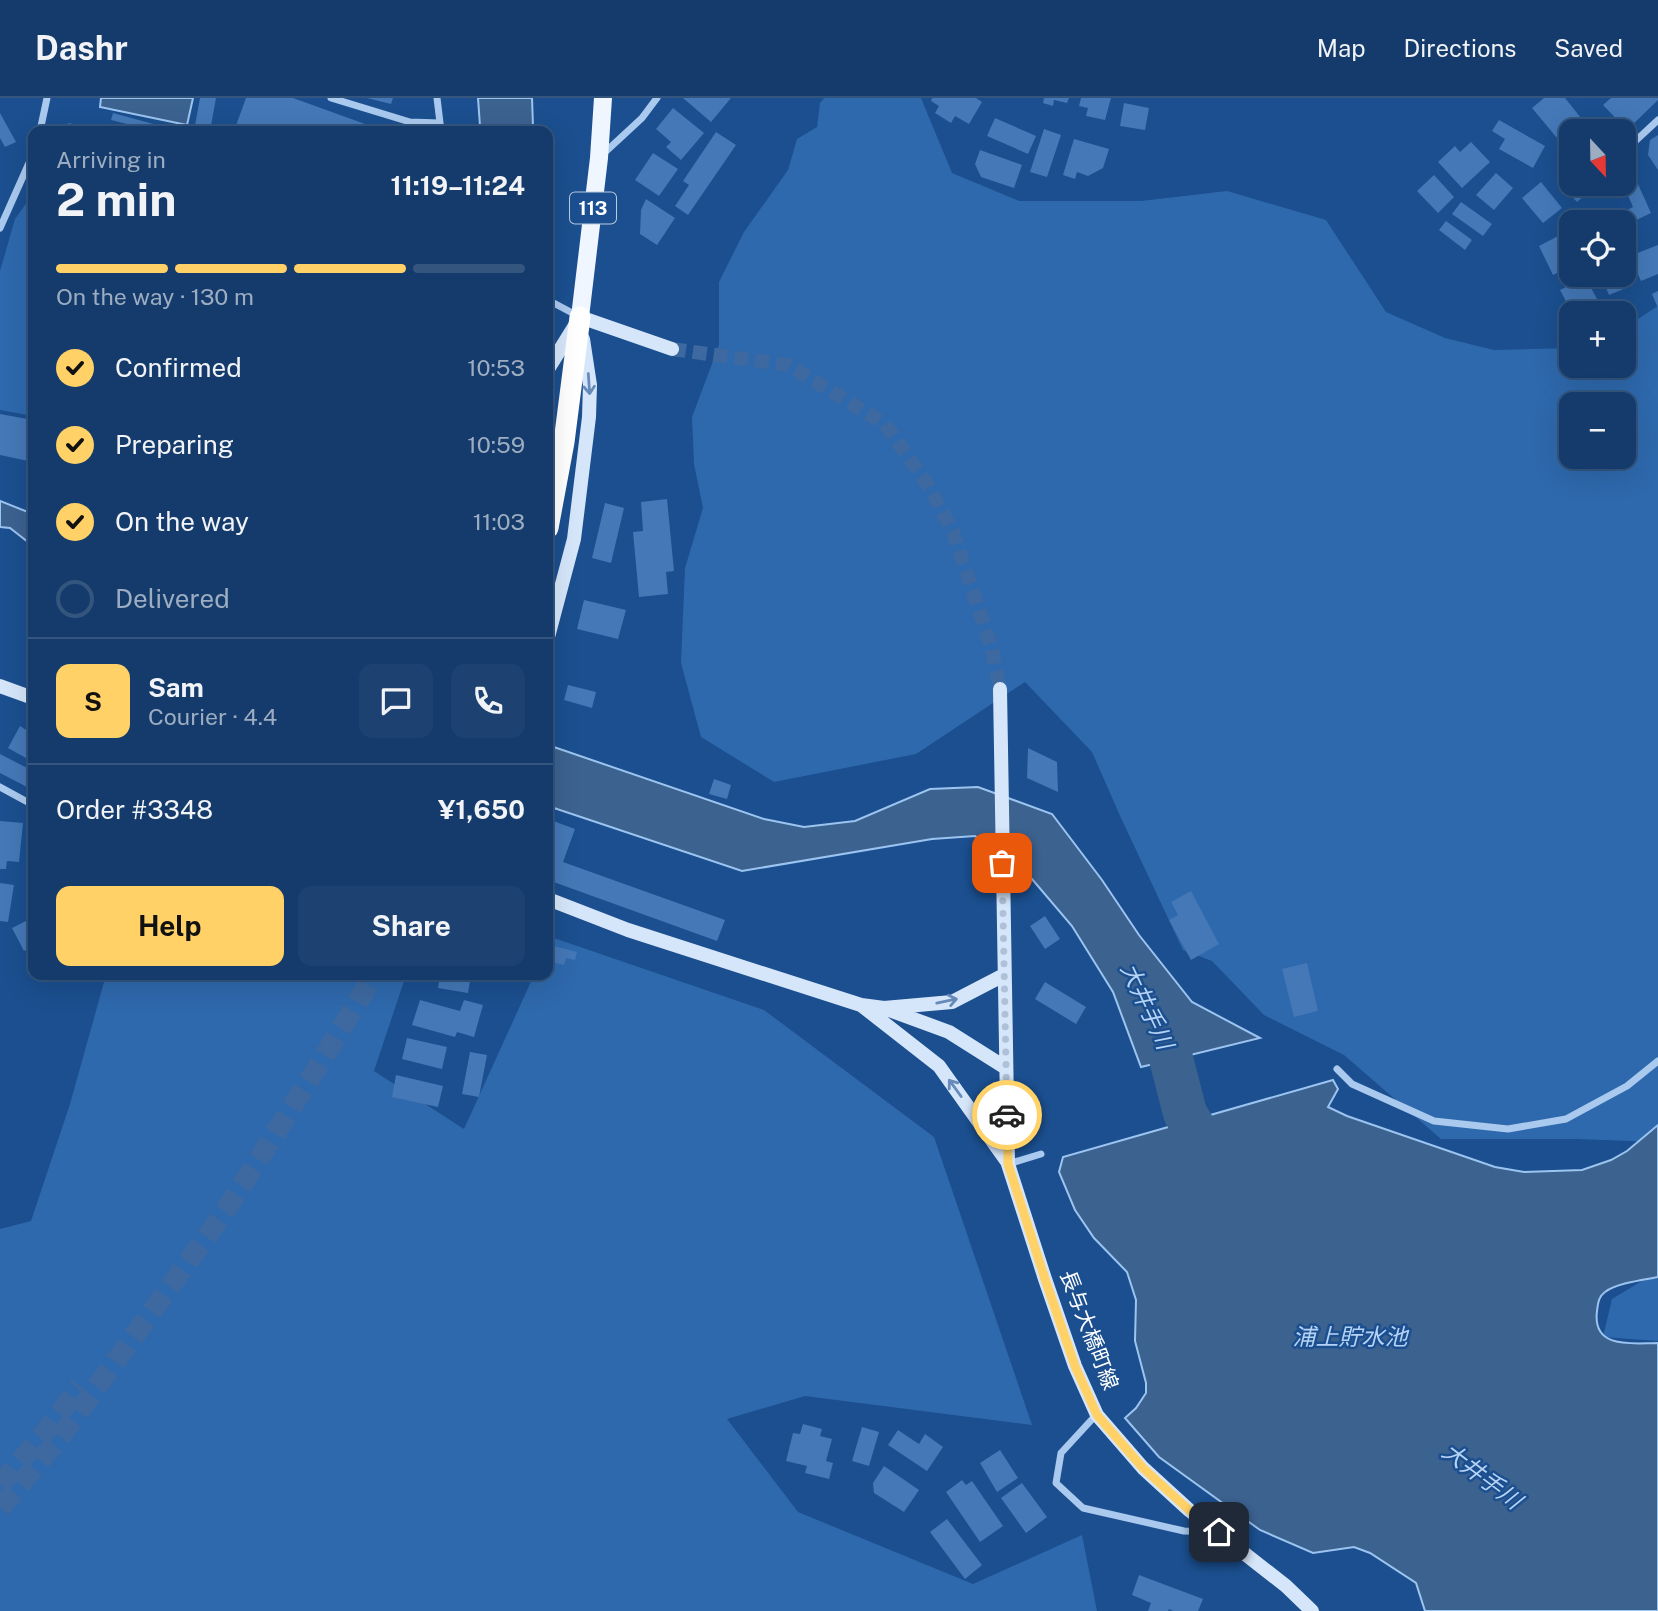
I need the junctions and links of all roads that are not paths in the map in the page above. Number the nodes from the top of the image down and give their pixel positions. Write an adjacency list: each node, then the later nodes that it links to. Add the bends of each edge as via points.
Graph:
1 (47, 98): 7 (street)
2 (331, 98): 8 (street)
3 (437, 98): 9 (street)
4 (603, 98): 11 (main road, 113)
5 (657, 98): 11 (street)
6 (1658, 120): 10 (street)
7 (41, 126)
8 (435, 126)
9 (441, 126)
10 (1636, 140)
11 (599, 158): 15 (main road, 113)
12 (28, 165): 13 (street)
13 (0, 228)
14 (553, 303): 15 (street)
15 (580, 317): 16 (street); 17 (street); 18 (highway); 21 (street, one-way to 21, via 590,385 589,417 574,539)
16 (672, 349)
17 (553, 361)
18 (560, 441): 19 (highway); 20 (highway)
19 (553, 463)
20 (553, 492)
21 (553, 618)
22 (0, 686): 24 (street)
23 (1000, 689): 28 (street, 長与大橋町線)
24 (28, 696)
25 (0, 787): 26 (street)
26 (28, 802)
27 (553, 901): 29 (street, via 628,930)
28 (1004, 975): 30 (street, one-way to 28, via 952,1002); 32 (street, 長与大橋町線)
29 (861, 1005): 30 (street); 35 (street, one-way to 29, via 939,1066)
30 (884, 1008): 32 (street, via 949,1032)
31 (1658, 1061): 33 (street, via 1627,1086 1566,1119 1508,1129 1434,1121 1352,1084)
32 (1006, 1069): 35 (street, 長与大橋町線)
33 (1336, 1069)
34 (1041, 1154): 35 (street)
35 (1008, 1164): 36 (street, 長与大橋町線, via 1075,1366)
36 (1097, 1415): 37 (street, 長与大橋町線, via 1143,1468); 37 (street, via 1060,1453 1056,1483 1083,1508 1184,1531)
37 (1219, 1532): 38 (street, 長与大橋町線)
38 (1312, 1611)

